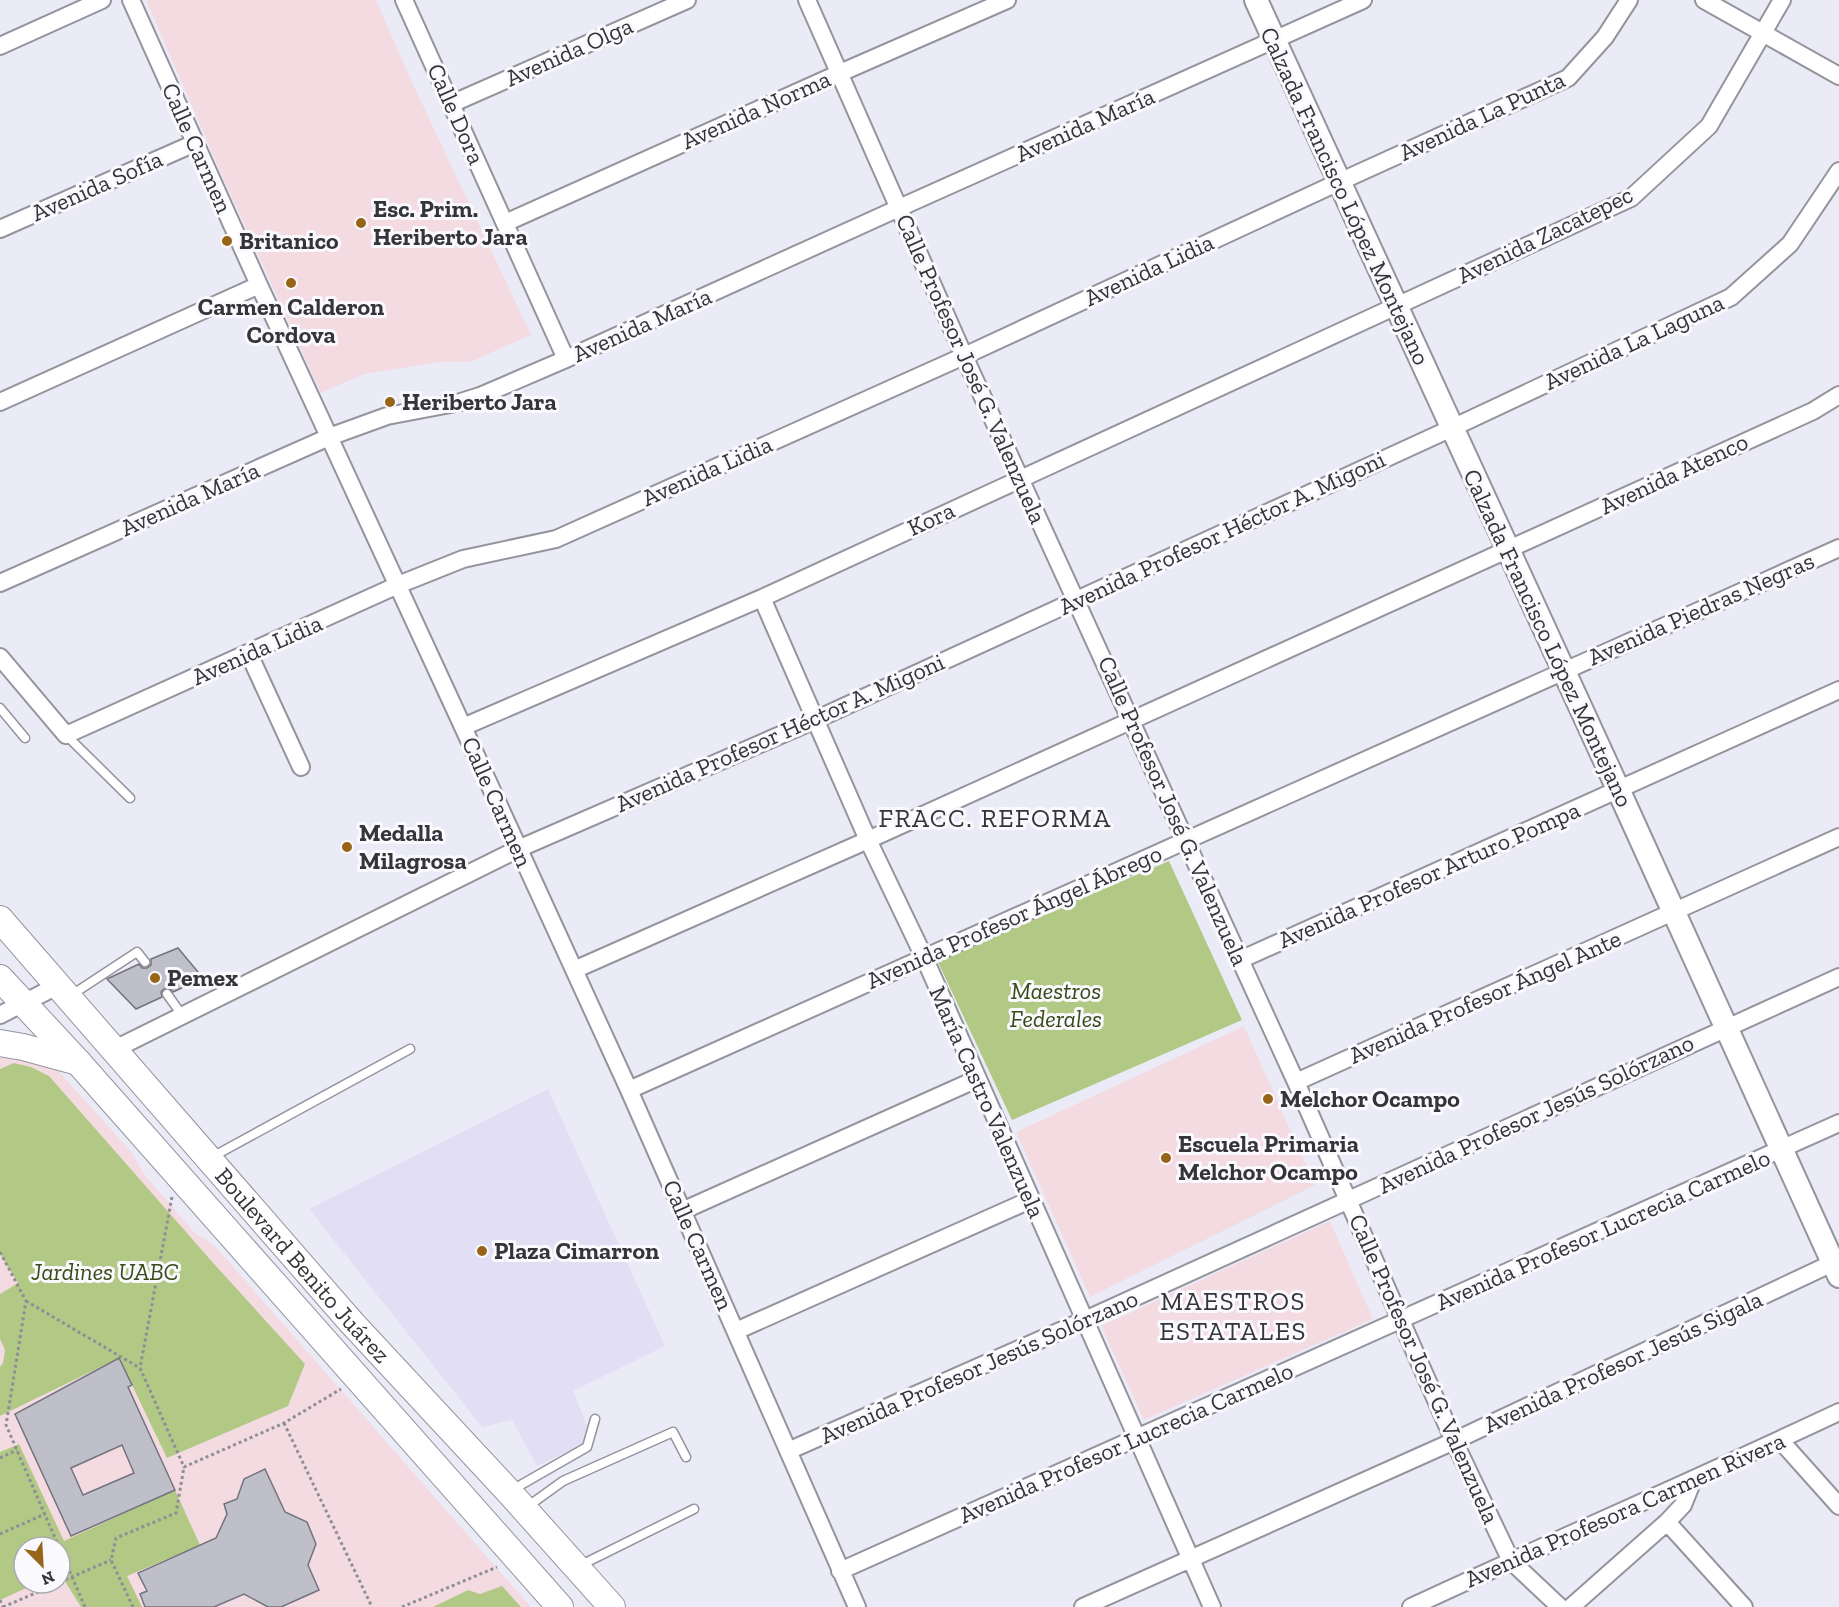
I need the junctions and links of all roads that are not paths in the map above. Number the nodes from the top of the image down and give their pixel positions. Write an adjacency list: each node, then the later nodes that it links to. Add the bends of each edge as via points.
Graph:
1 (102, 0): 14 (street)
2 (131, 0): 18 (street, Calle Carmen)
3 (404, 0): 17 (street, Calle Dora)
4 (687, 0): 17 (street, Avenida Olga)
5 (807, 0): 15 (street, Calle Profesor José G. Valenzuela)
6 (1007, 0): 15 (street, Avenida Norma)
7 (1256, 0): 13 (main road, Calzada Francisco López Montejano)
8 (1363, 0): 13 (street, Avenida María)
9 (1629, 0): 20 (street, Avenida La Punta, via 1605,37 1568,78)
10 (1704, 0): 12 (street)
11 (1782, 0): 12 (street, Avenida Zacatepec)
12 (1763, 33): 16 (street); 25 (street, Avenida Zacatepec, via 1709,126 1631,198)
13 (1274, 40): 20 (main road, Calzada Francisco López Montejano); 21 (street, Avenida María)
14 (0, 46)
15 (840, 73): 21 (street, Calle Profesor José G. Valenzuela); 22 (street, Avenida Norma)
16 (1839, 76)
17 (451, 104): 22 (street, Calle Dora)
18 (195, 142): 23 (street, Avenida Sofía); 24 (street, Calle Carmen)
19 (1839, 171): 30 (street, Avenida La Laguna, via 1790,244 1731,297)
20 (1340, 182): 25 (main road, Calzada Francisco López Montejano); 26 (street, Avenida Lidia)
21 (898, 208): 26 (street, Calle Profesor José G. Valenzuela); 27 (street, Avenida María)
22 (505, 223): 27 (street, Calle Dora)
23 (0, 229)
24 (259, 285): 29 (street); 31 (street, Calle Carmen)
25 (1395, 305): 30 (main road, Calzada Francisco López Montejano); 32 (street, Kora)
26 (964, 356): 32 (street, Calle Profesor José G. Valenzuela); 36 (street, Avenida Lidia, via 556,539 463,559)
27 (566, 359): 31 (street, Avenida María, via 480,396 387,416)
28 (1838, 397): 34 (street, Avenida Atenco)
29 (0, 402)
30 (1452, 429): 34 (main road, Calzada Francisco López Montejano); 38 (street, Avenida Profesor Héctor A. Migoni)
31 (329, 437): 35 (street, Avenida María); 36 (street, Calle Carmen)
32 (1020, 478): 37 (street, Kora); 38 (street, Calle Profesor José G. Valenzuela)
33 (1839, 548): 41 (street, Avenida Piedras Negras)
34 (1507, 551): 41 (main road, Calzada Francisco López Montejano); 45 (street, Avenida Atenco)
35 (0, 583)
36 (398, 585): 39 (street, Avenida Lidia); 46 (street, Calle Carmen)
37 (762, 598): 44 (street, María Castro Valenzuela); 46 (street, Kora)
38 (1077, 600): 44 (street, Avenida Profesor Héctor A. Migoni); 45 (street, Calle Profesor José G. Valenzuela)
39 (249, 654): 47 (street, Avenida Lidia); 49 (street)
40 (0, 657): 47 (street)
41 (1562, 670): 50 (main road, Calzada Francisco López Montejano); 54 (street, Avenida Profesor Ángel Ábrego)
42 (1839, 690): 50 (street, Avenida Profesor Arturo Pompa)
43 (0, 708): 48 (lane)
44 (814, 720): 53 (street, María Castro Valenzuela); 55 (street, Avenida Profesor Héctor A. Migoni)
45 (1132, 720): 53 (street, Avenida Atenco); 54 (street, Calle Profesor José G. Valenzuela)
46 (463, 727): 55 (street, Calle Carmen)
47 (66, 735): 51 (lane)
48 (25, 738)
49 (301, 767)
50 (1618, 789): 56 (main road, Calzada Francisco López Montejano); 59 (street, Avenida Profesor Arturo Pompa)
51 (130, 798)
52 (1839, 837): 56 (street, Avenida Profesor Ángel Ante)
53 (868, 840): 58 (street, María Castro Valenzuela); 61 (street, Avenida Atenco)
54 (1186, 840): 58 (street, Avenida Profesor Ángel Ábrego); 59 (street, Calle Profesor José G. Valenzuela)
55 (518, 849): 61 (street, Calle Carmen); 67 (street, Avenida Profesor Héctor A. Migoni)
56 (1673, 913): 69 (main road, Calzada Francisco López Montejano); 75 (street, Avenida Profesor Ángel Ante)
57 (0, 920): 64 (main road, Boulevard Benito Juárez)
58 (924, 957): 74 (street, María Castro Valenzuela); 76 (street, Avenida Profesor Ángel Ábrego)
59 (1240, 960): 75 (street, Calle Profesor José G. Valenzuela)
60 (145, 962): 64 (lane, via 137,952)
61 (574, 970): 76 (street, Calle Carmen)
62 (1839, 977): 69 (street, Avenida Profesor Jesús Solórzano)
63 (0, 978): 66 (main road, Boulevard Benito Juárez)
64 (63, 991): 66 (street); 72 (main road, Boulevard Benito Juárez)
65 (168, 994): 67 (lane)
66 (24, 1003): 68 (street); 73 (main road, Boulevard Benito Juárez)
67 (182, 1015): 72 (street, Avenida Profesor Héctor A. Migoni)
68 (0, 1016)
69 (1726, 1028): 78 (main road, Calzada Francisco López Montejano); 81 (street, Avenida Profesor Jesús Solórzano)
70 (0, 1043): 73 (main road)
71 (410, 1049): 79 (lane)
72 (113, 1050): 79 (main road, Boulevard Benito Juárez)
73 (78, 1062): 103 (main road, Boulevard Benito Juárez)
74 (977, 1079): 80 (street, María Castro Valenzuela); 82 (street)
75 (1296, 1082): 81 (street, Calle Profesor José G. Valenzuela)
76 (629, 1090): 82 (street, Calle Carmen)
77 (1839, 1123): 78 (street, Avenida Profesor Lucrecia Carmelo)
78 (1781, 1149): 83 (main road, Calzada Francisco López Montejano); 85 (street, Avenida Profesor Lucrecia Carmelo)
79 (209, 1159): 95 (main road, Boulevard Benito Juárez, via 351,1322)
80 (1030, 1200): 84 (street, María Castro Valenzuela); 86 (street)
81 (1348, 1200): 84 (street, Avenida Profesor Jesús Solórzano); 85 (street, Calle Profesor José G. Valenzuela)
82 (682, 1211): 86 (street, Calle Carmen)
83 (1837, 1266): 91 (street, Avenida Profesor Jesús Sigala)
84 (1085, 1320): 89 (street, María Castro Valenzuela); 92 (street, Avenida Profesor Jesús Solórzano)
85 (1401, 1321): 89 (street, Avenida Profesor Lucrecia Carmelo); 91 (street, Calle Profesor José G. Valenzuela)
86 (736, 1331): 92 (street, Calle Carmen)
87 (1839, 1412): 90 (street, Avenida Profesora Carmen Rivera)
88 (595, 1419): 95 (lane, via 587,1447)
89 (1137, 1439): 99 (street, María Castro Valenzuela); 102 (street, Avenida Profesor Lucrecia Carmelo)
90 (1780, 1440): 94 (street, Avenida Profesora Carmen Rivera); 96 (street)
91 (1454, 1441): 99 (street, Avenida Profesor Jesús Sigala); 100 (street, Calle Profesor José G. Valenzuela)
92 (788, 1451): 102 (street, Calle Carmen)
93 (686, 1457): 95 (lane, via 673,1432)
94 (1693, 1480): 98 (street, via 1683,1504); 100 (street, Avenida Profesora Carmen Rivera)
95 (516, 1500): 101 (main road, Boulevard Benito Juárez)
96 (1839, 1506)
97 (694, 1509): 101 (lane)
98 (1667, 1522): 110 (street); 111 (street)
99 (1190, 1560): 106 (street, Avenida Profesor Jesús Sigala); 107 (street, María Castro Valenzuela)
100 (1511, 1561): 108 (street, Avenida Profesora Carmen Rivera); 109 (street, Calle Profesor José G. Valenzuela)
101 (576, 1567): 104 (main road, Boulevard Benito Juárez)
102 (840, 1571): 105 (street, Calle Carmen)
103 (560, 1607)
104 (612, 1607)
105 (857, 1607)
106 (1083, 1607)
107 (1212, 1607)
108 (1411, 1607)
109 (1560, 1607)
110 (1571, 1607)
111 (1744, 1607)

